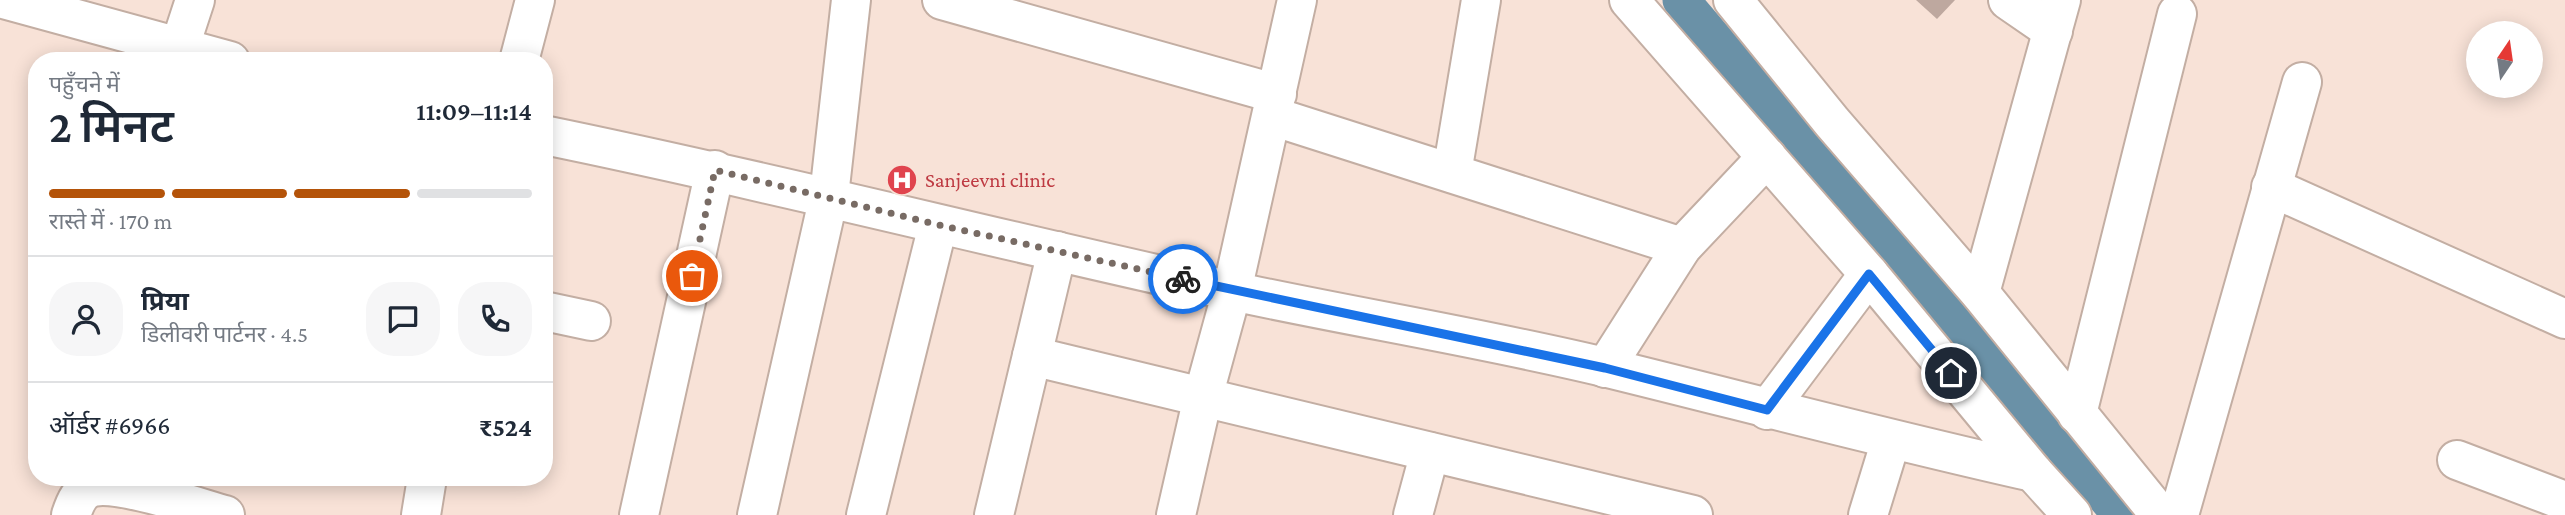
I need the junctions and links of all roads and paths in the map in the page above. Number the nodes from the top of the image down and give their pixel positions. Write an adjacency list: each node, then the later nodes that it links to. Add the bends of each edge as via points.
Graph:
1 (7, 0): 12 (street)
2 (195, 0): 14 (street)
3 (535, 0): 16 (street)
4 (851, 0): 24 (street)
5 (942, 0): 18 (street)
6 (1297, 0): 18 (street)
7 (1481, 0): 22 (street)
8 (1629, 0): 20 (street)
9 (1733, 0): 30 (street)
10 (2008, 0): 13 (street)
11 (2177, 13): 38 (street)
12 (102, 14): 14 (street)
13 (2057, 15): 30 (street)
14 (179, 49): 15 (street)
15 (192, 52)
16 (521, 52)
17 (2302, 82): 23 (street)
18 (1274, 105): 22 (street); 29 (street)
19 (553, 137): 21 (street)
20 (1767, 157): 26 (street); 28 (street)
21 (715, 170): 24 (street); 48 (street)
22 (1452, 173): 26 (street)
23 (2271, 187): 32 (street); 58 (street)
24 (829, 196): 25 (street); 49 (street)
25 (939, 225): 27 (street); 50 (street)
26 (1682, 247): 35 (street)
27 (1057, 251): 29 (street); 34 (street)
28 (1869, 274): 37 (street); 42 (street)
29 (1232, 291): 35 (street); 36 (street)
30 (1980, 293): 38 (street)
31 (553, 314): 33 (street)
32 (2565, 319)
33 (591, 321)
34 (1032, 356): 36 (street); 51 (street)
35 (1605, 368): 37 (street)
36 (1203, 397): 40 (street); 52 (street)
37 (1767, 410): 39 (street)
38 (2077, 414): 57 (street)
39 (1891, 440): 42 (street); 55 (street)
40 (1430, 452): 53 (street); 54 (street)
41 (2457, 460): 44 (street)
42 (2033, 472): 56 (street)
43 (426, 486): 47 (street)
44 (2565, 501)
45 (71, 515): 46 (street, via 82,492 93,486 124,489)
46 (225, 515)
47 (421, 515)
48 (639, 515)
49 (757, 515)
50 (866, 515)
51 (994, 515)
52 (1176, 515)
53 (1413, 515)
54 (1693, 515)
55 (1868, 515)
56 (2072, 515)
57 (2160, 515)
58 (2179, 515)

